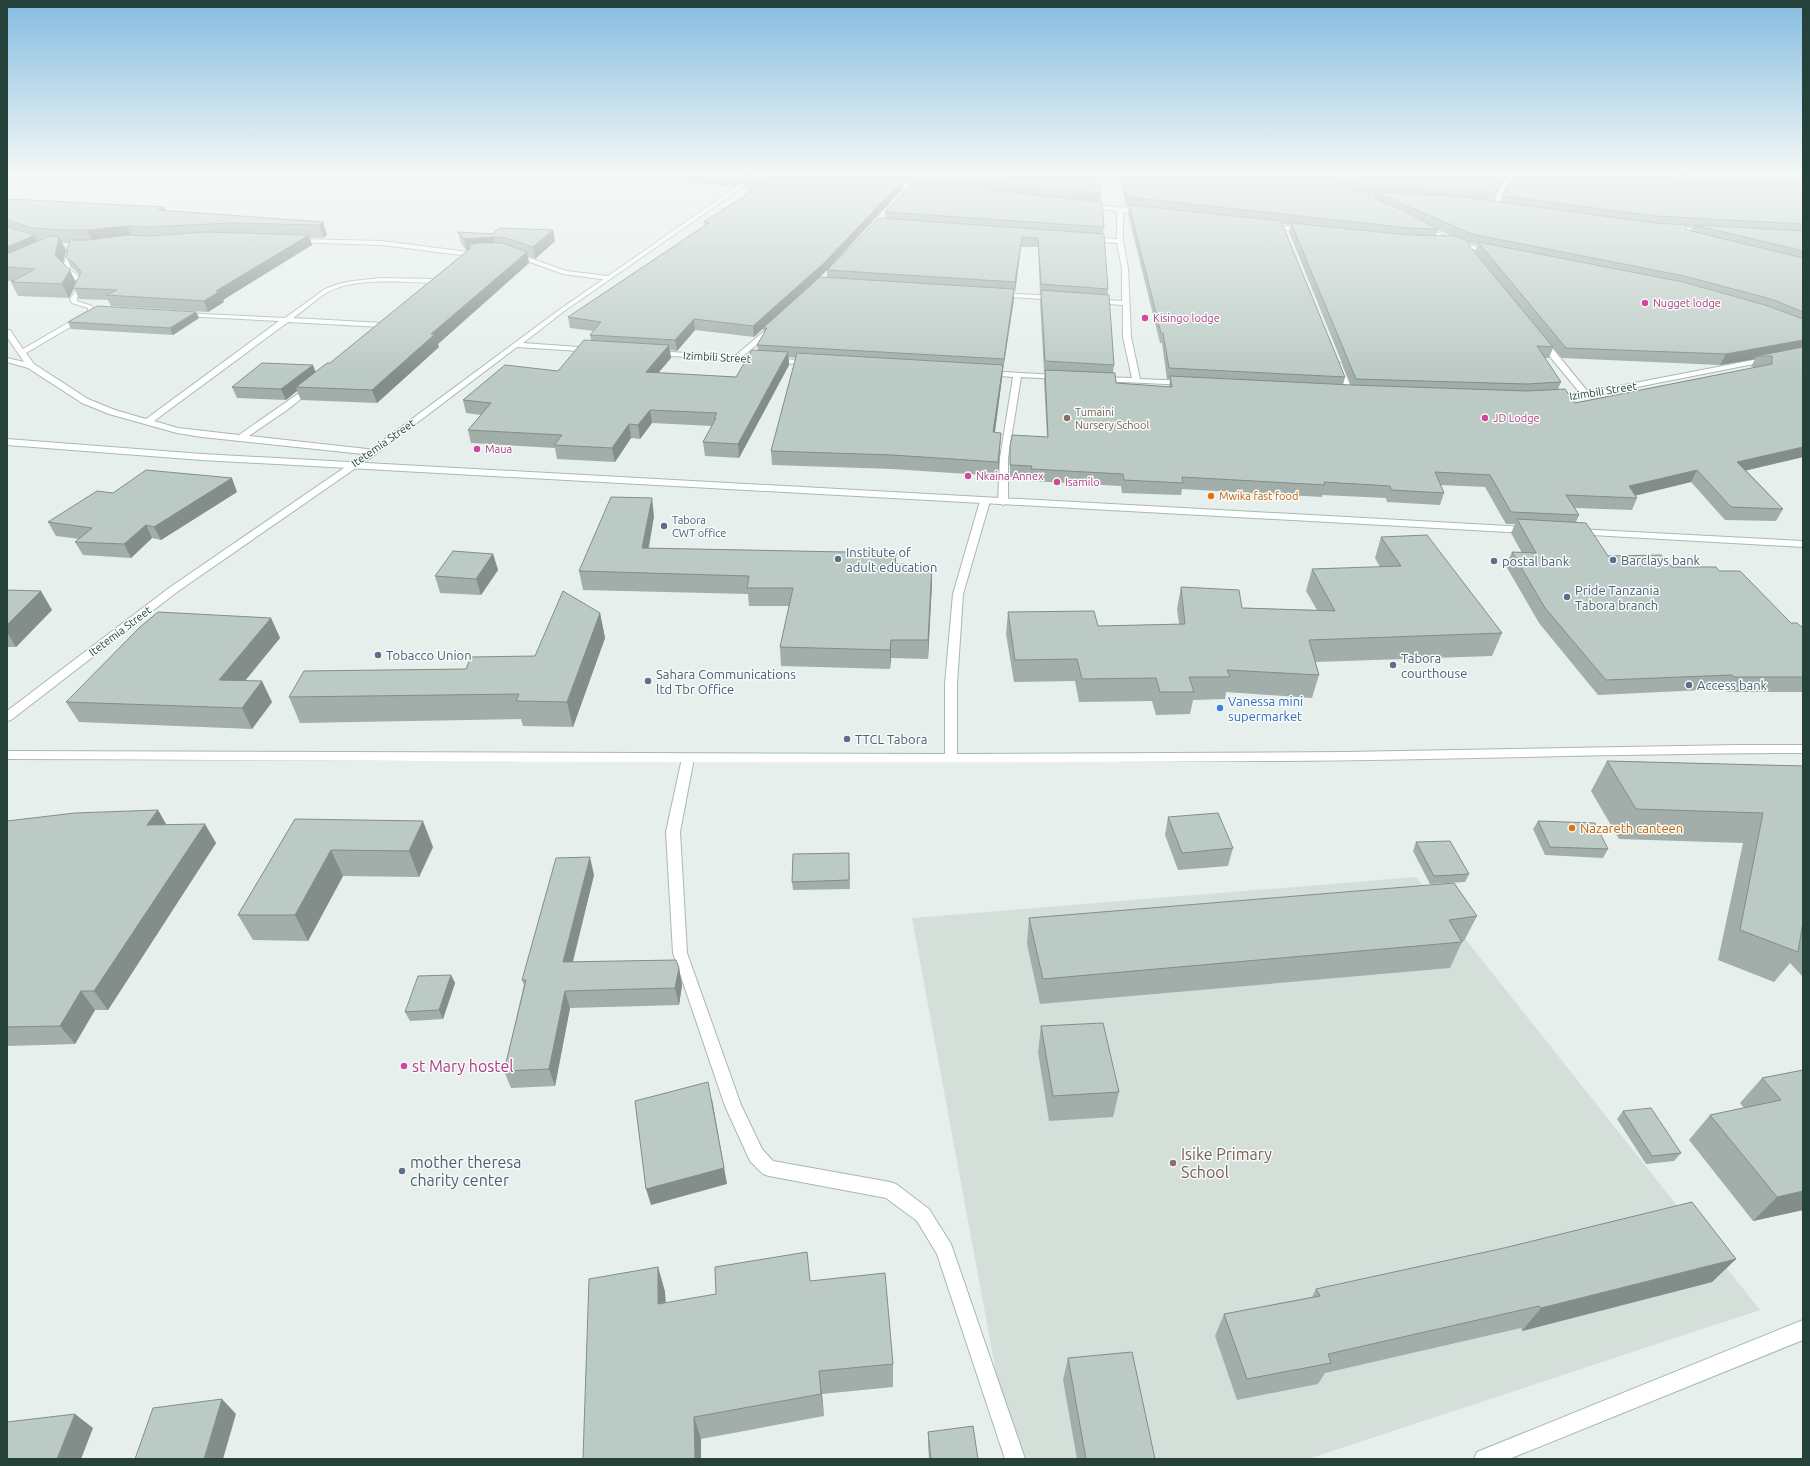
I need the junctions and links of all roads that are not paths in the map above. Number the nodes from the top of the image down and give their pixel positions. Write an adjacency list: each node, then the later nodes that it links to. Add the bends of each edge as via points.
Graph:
1 (662, 240): 14 (street, Itetemia Street)
2 (1113, 240): 5 (street)
3 (1451, 240): 7 (street)
4 (288, 241): 13 (street, via 382,244 472,253)
5 (1120, 241): 19 (street, via 1125,269)
6 (1440, 242): 7 (street)
7 (1454, 242): 9 (street)
8 (71, 247): 29 (street, via 72,252 65,267 81,284 72,299 96,309)
9 (1467, 247): 11 (street); 12 (street)
10 (506, 252): 14 (street, via 565,273)
11 (1501, 254)
12 (1472, 257)
13 (459, 262)
14 (608, 278): 26 (street, Itetemia Street)
15 (426, 290): 21 (street, via 439,279 373,280 336,286)
16 (990, 294): 17 (street)
17 (1066, 299)
18 (1088, 300): 19 (street)
19 (1125, 302): 41 (street, via 1127,337)
20 (173, 313): 21 (street)
21 (287, 320): 23 (street); 46 (street)
22 (779, 322): 32 (street)
23 (382, 326)
24 (7, 332): 29 (street)
25 (1536, 335): 44 (street)
26 (514, 345): 27 (street); 49 (street, Itetemia Street)
27 (598, 350)
28 (644, 353): 32 (street, Izimbili Street)
29 (21, 354): 35 (street)
30 (1334, 357): 43 (street)
31 (1780, 357): 44 (street, Izimbili Street)
32 (737, 358): 34 (street, Izimbili Street)
33 (7, 360): 35 (street)
34 (815, 363)
35 (31, 366): 46 (street, via 85,401)
36 (978, 373): 37 (street)
37 (1017, 375): 38 (street); 52 (street, via 1004,458)
38 (1065, 377)
39 (1089, 378): 41 (street)
40 (319, 380): 47 (street)
41 (1137, 381): 42 (street)
42 (1192, 384)
43 (1349, 393)
44 (1586, 395): 45 (street, Izimbili Street)
45 (1546, 398)
46 (147, 422): 47 (street, via 202,434)
47 (240, 438): 49 (street)
48 (7, 442): 50 (street, via 202,457)
49 (373, 452): 50 (street, Itetemia Street)
50 (353, 464): 51 (street); 56 (street, Itetemia Street, via 173,590)
51 (985, 501): 52 (street); 60 (street, via 958,594 951,684)
52 (1003, 502): 53 (street)
53 (1534, 530)
54 (1565, 532): 55 (street)
55 (1803, 544)
56 (7, 717)
57 (1803, 749): 60 (street, via 1733,748 1369,756)
58 (7, 755): 59 (street)
59 (688, 758): 60 (street); 62 (street, via 673,832 680,953 733,1106 747,1138 756,1155 770,1168 890,1190 923,1215 945,1250)
60 (951, 758)
61 (1803, 1330): 63 (street)
62 (1015, 1459)
63 (1484, 1459)

